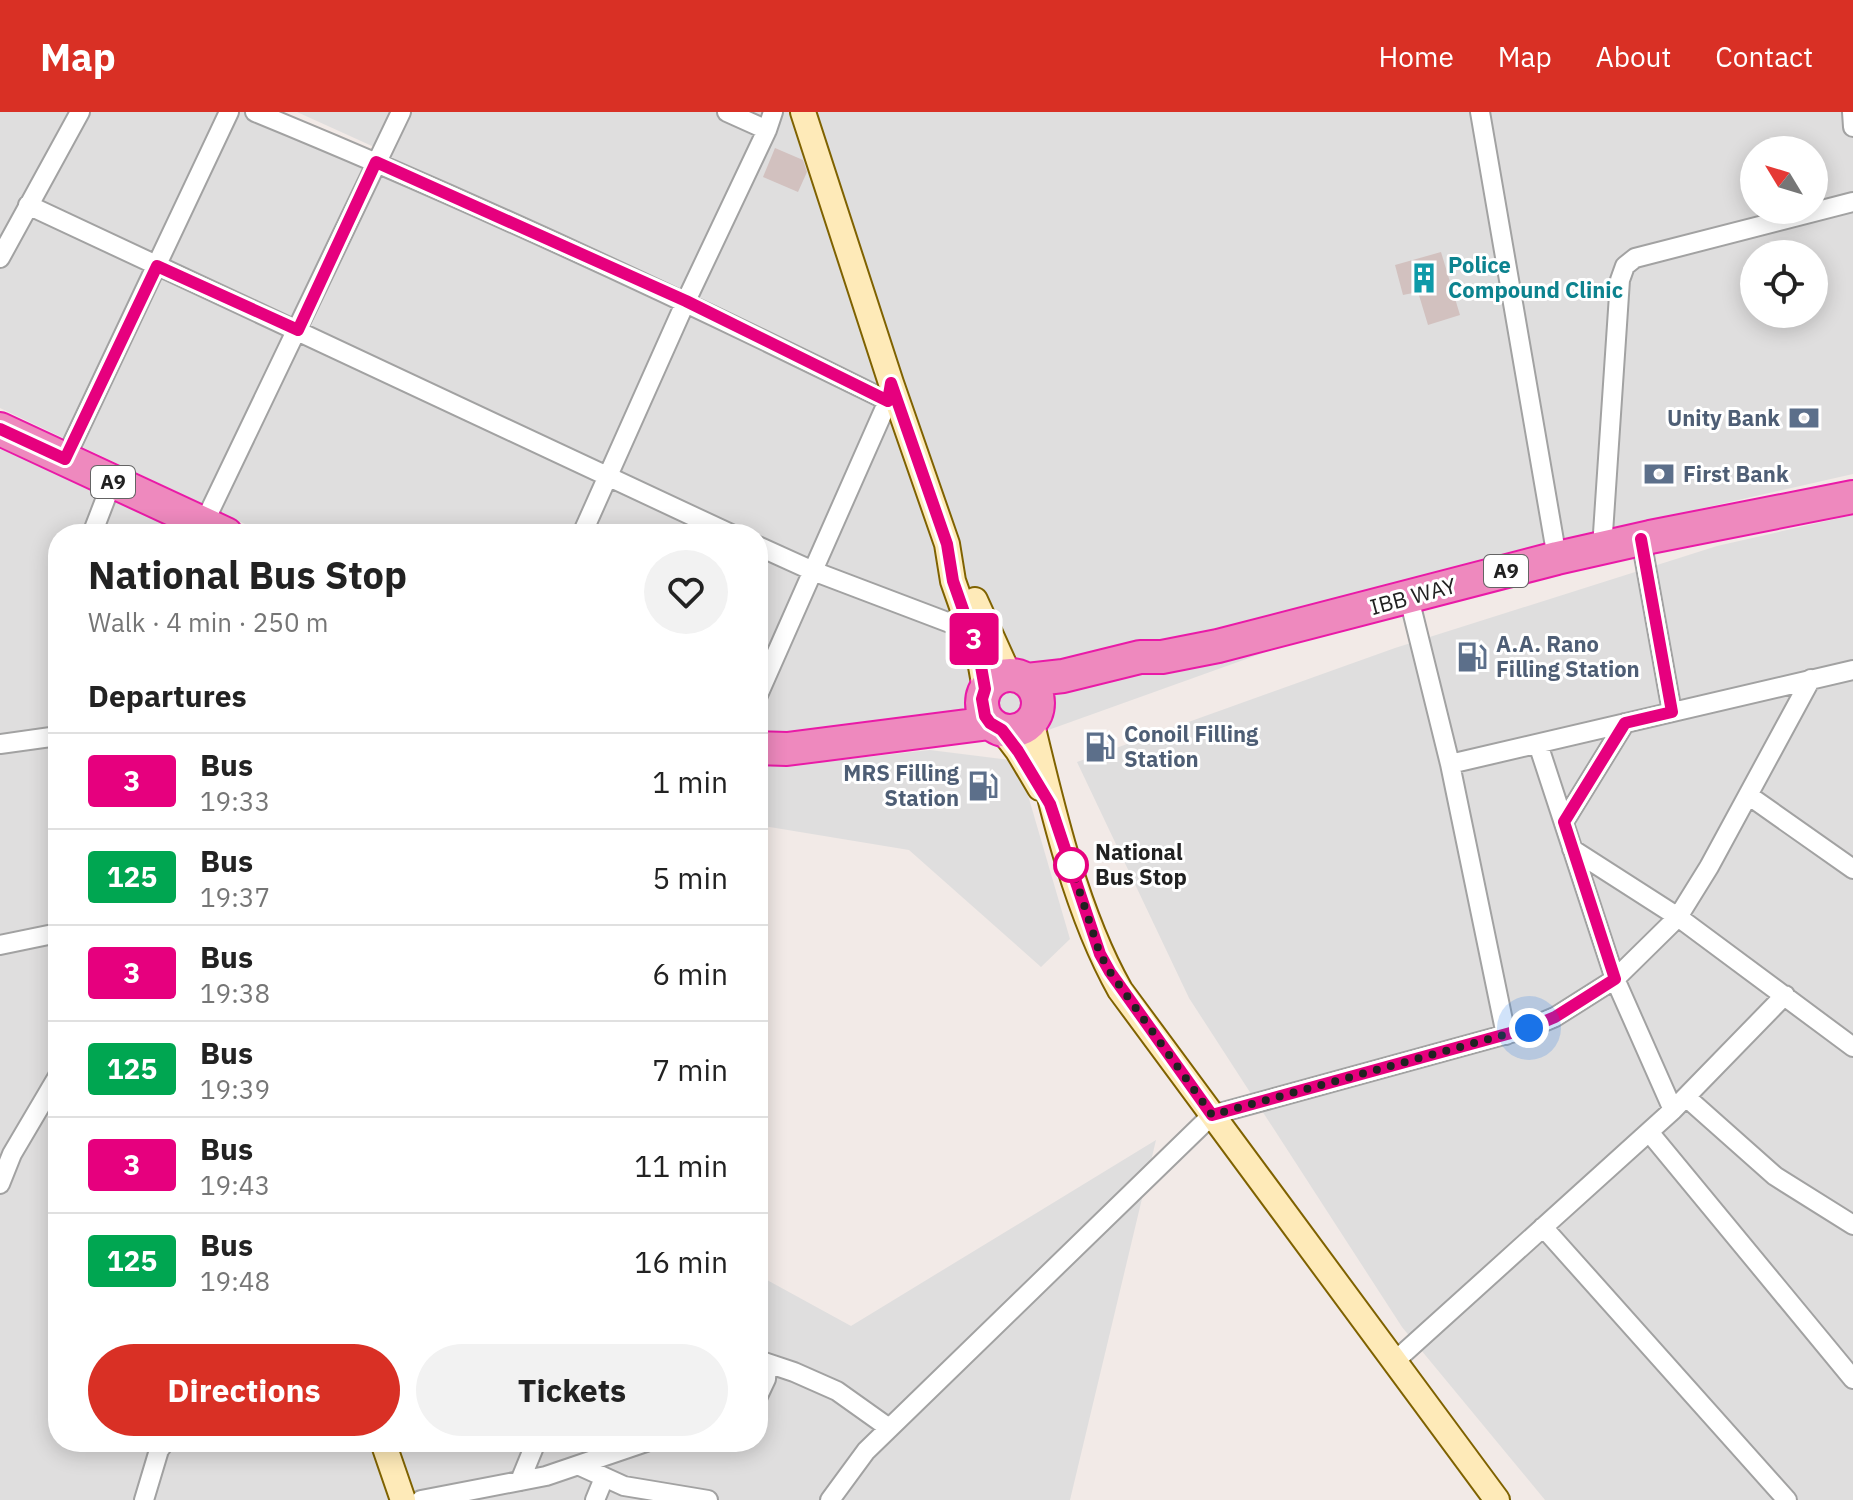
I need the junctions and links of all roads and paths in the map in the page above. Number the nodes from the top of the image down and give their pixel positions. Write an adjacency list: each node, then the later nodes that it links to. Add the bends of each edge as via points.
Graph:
1 (80, 112): 13 (street)
2 (229, 112): 15 (street)
3 (401, 112): 11 (street)
4 (727, 112): 9 (street)
5 (803, 112): 18 (street)
6 (1480, 112): 33 (street)
7 (1852, 112): 10 (street)
8 (267, 114): 11 (street)
9 (770, 121): 16 (street)
10 (1853, 127)
11 (376, 162): 16 (street); 17 (street)
12 (1853, 202): 31 (street, via 1635,258 1625,266)
13 (28, 205): 14 (street); 15 (street)
14 (0, 258)
15 (157, 266): 17 (street); 20 (street)
16 (686, 301): 18 (street); 21 (street)
17 (298, 330): 21 (street); 26 (street)
18 (890, 392): 30 (street); 34 (street)
19 (0, 429): 20 (highway, A9)
20 (65, 459): 22 (highway, A9)
21 (608, 478): 27 (street); 28 (street)
22 (112, 482): 24 (street); 25 (highway, A9)
23 (1853, 497): 29 (highway, IBB WAY / A9)
24 (96, 524)
25 (196, 524)
26 (213, 524)
27 (587, 524)
28 (709, 524)
29 (1641, 539): 31 (highway, IBB WAY / A9); 41 (street)
30 (947, 544): 36 (street, via 953,581); 40 (street, via 964,574)
31 (1602, 548): 33 (highway, IBB WAY / A9)
32 (768, 551): 34 (street)
33 (1557, 558): 35 (highway, IBB WAY / A9)
34 (813, 571): 36 (street); 38 (street)
35 (1409, 598): 40 (highway, IBB WAY / A9, via 1162,657 1133,672); 47 (street)
36 (971, 631): 40 (street)
37 (1853, 670): 39 (street)
38 (768, 672)
39 (1811, 679): 41 (street); 48 (street)
40 (1008, 703): 46 (highway, A9, via 888,737); 61 (street, via 1018,751 1050,804 1100,954 1120,990)
41 (1672, 712): 42 (street)
42 (1625, 723): 45 (street); 49 (street)
43 (48, 737): 44 (street)
44 (0, 744)
45 (1538, 744): 47 (street); 49 (street)
46 (768, 748)
47 (1450, 764): 57 (street)
48 (1748, 795): 51 (street); 52 (street)
49 (1564, 822): 50 (street)
50 (1572, 849): 52 (street); 55 (street)
51 (1853, 869)
52 (1678, 917): 55 (street); 56 (street)
53 (48, 935): 54 (street)
54 (0, 945)
55 (1615, 979): 57 (street, via 1555,1017); 60 (street)
56 (1785, 995): 58 (street); 60 (street)
57 (1506, 1035): 61 (street)
58 (1853, 1047)
59 (48, 1093): 63 (street)
60 (1680, 1104): 62 (street); 64 (street, via 1775,1176)
61 (1212, 1115): 66 (street); 69 (street)
62 (1649, 1132): 65 (street); 68 (street)
63 (0, 1184)
64 (1853, 1225)
65 (1543, 1227): 66 (street); 84 (street)
66 (1395, 1361): 83 (street)
67 (768, 1364): 69 (street, via 837,1391)
68 (1853, 1379)
69 (889, 1428): 82 (street)
70 (158, 1452): 77 (street)
71 (386, 1452): 78 (street)
72 (532, 1452): 76 (street)
73 (618, 1452): 74 (street)
74 (580, 1466): 75 (street); 76 (street)
75 (604, 1478): 80 (street); 81 (street)
76 (520, 1481): 79 (street)
77 (144, 1500)
78 (403, 1500)
79 (421, 1500)
80 (595, 1500)
81 (708, 1500)
82 (830, 1500)
83 (1497, 1500)
84 (1787, 1500)

